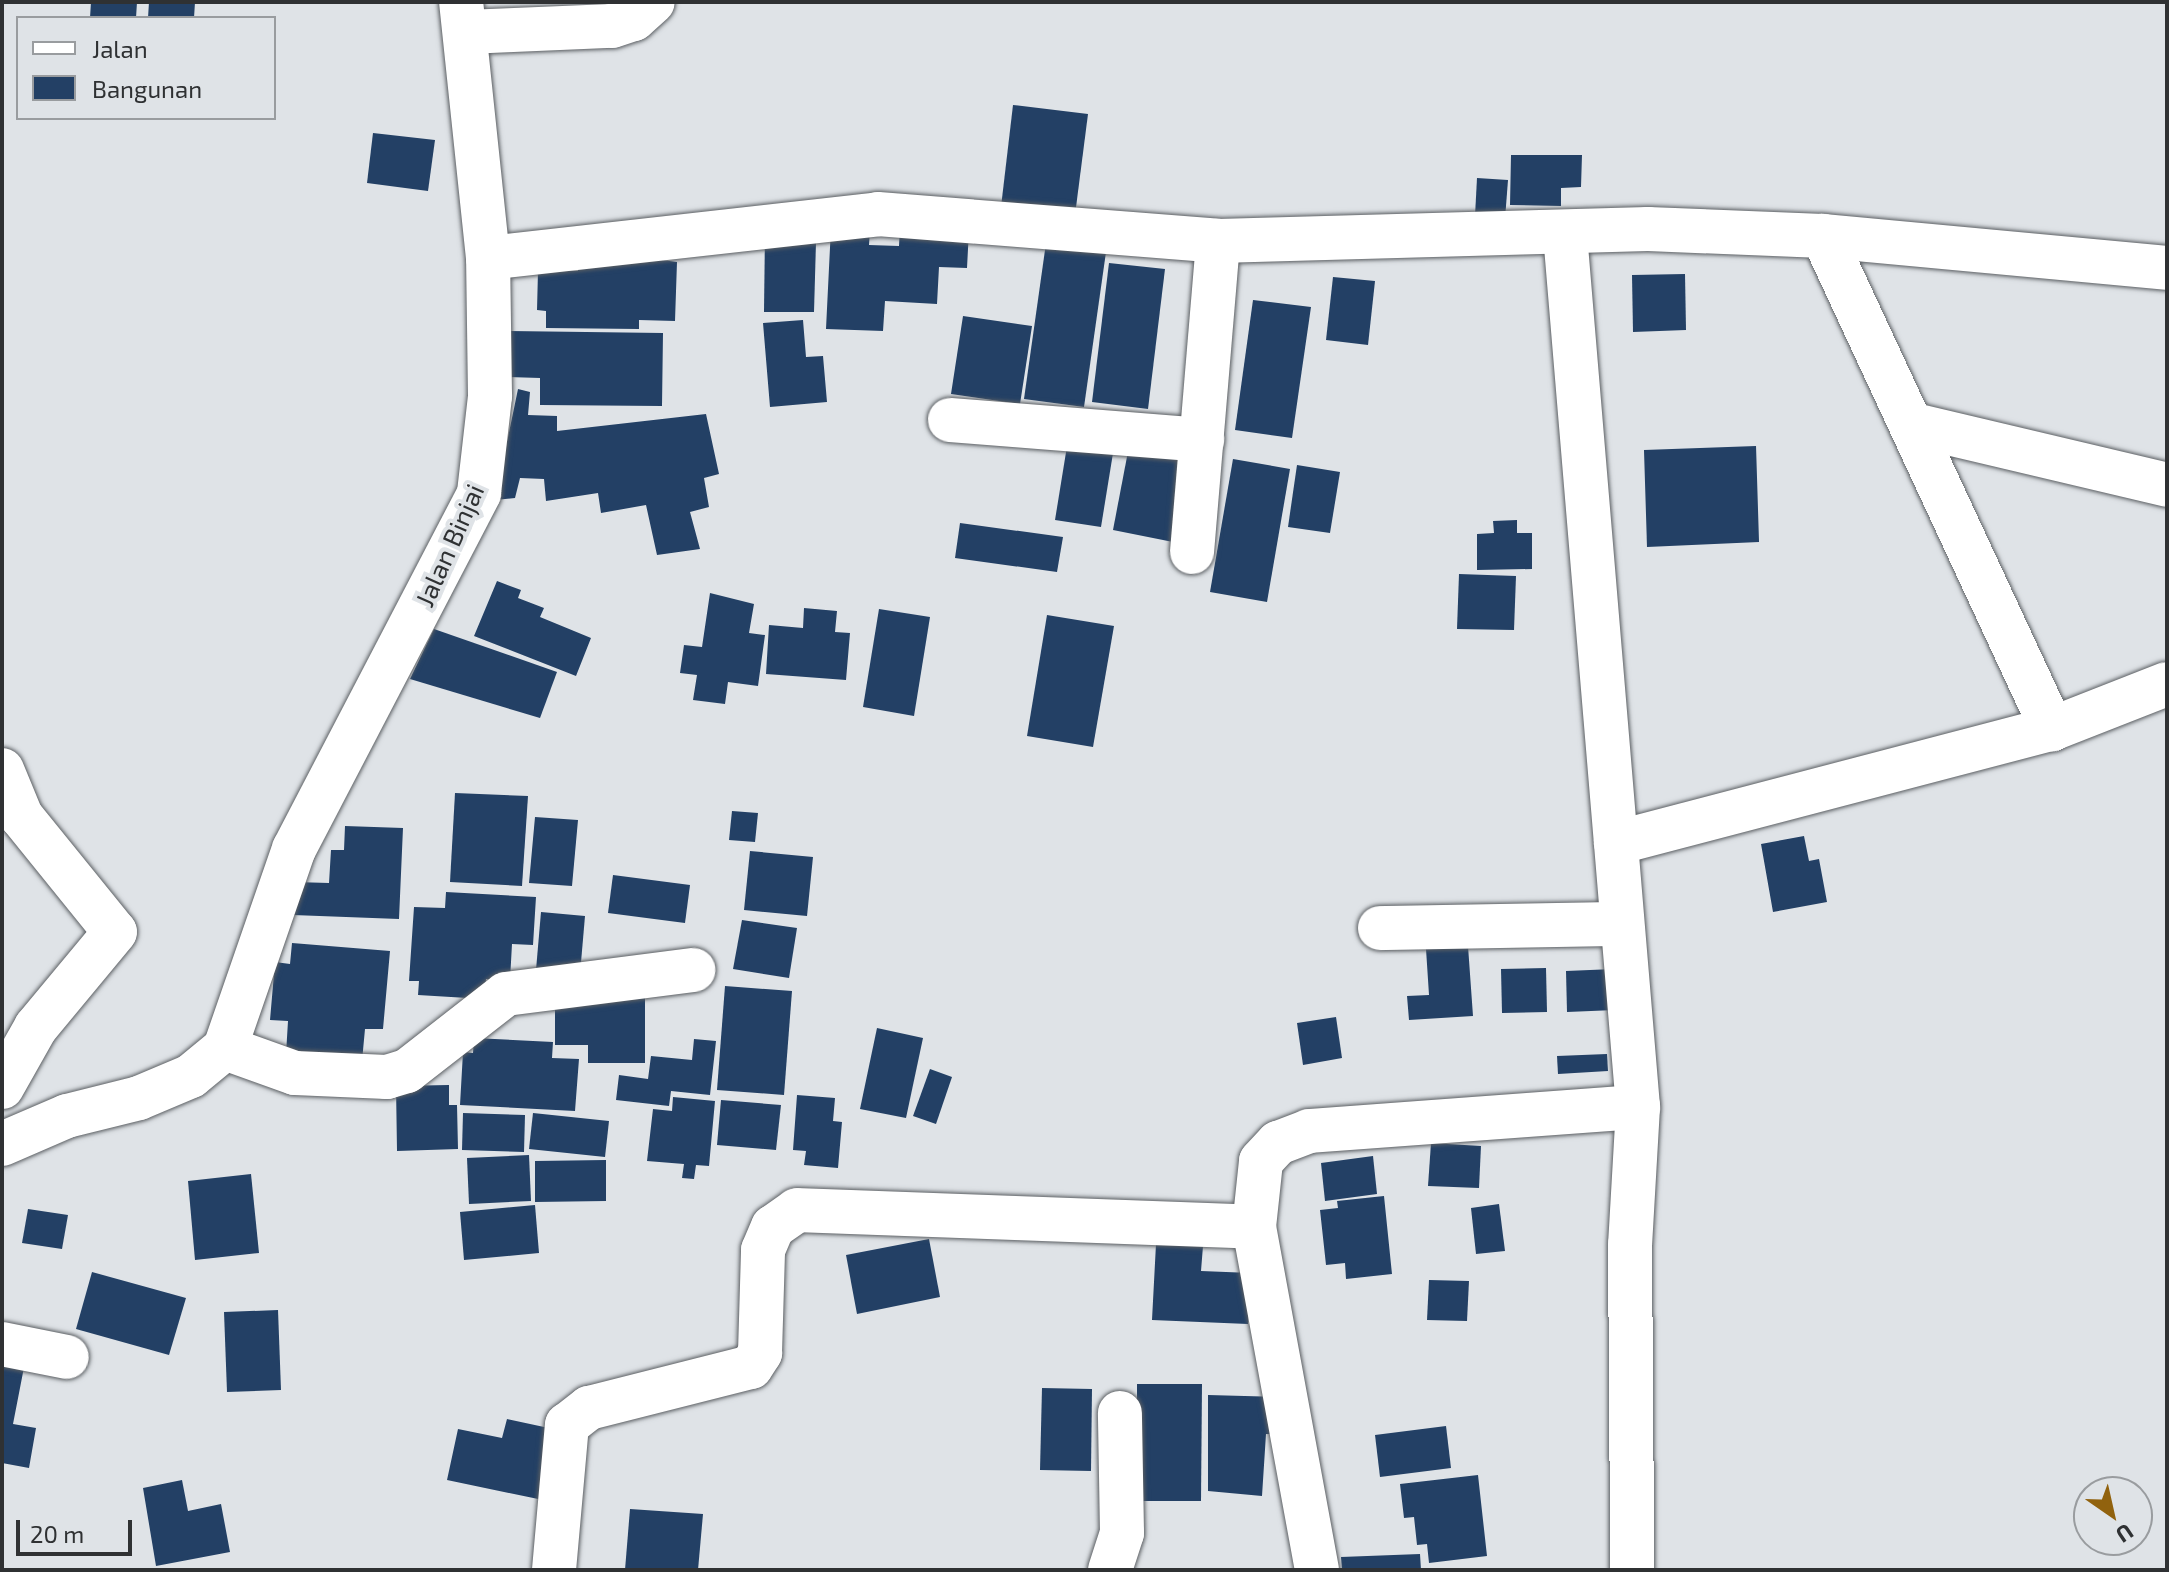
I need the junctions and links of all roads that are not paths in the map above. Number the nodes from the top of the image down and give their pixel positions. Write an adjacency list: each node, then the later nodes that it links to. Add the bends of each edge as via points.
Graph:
1 (653, 2): 2 (street, via 634,19 612,26)
2 (464, 17): 6 (street, Jalan Binjai)
3 (1565, 234): 4 (street, via 1648,229); 5 (street); 16 (street)
4 (1823, 236): 7 (street); 9 (street)
5 (1218, 241): 6 (street, via 878,214); 10 (street)
6 (488, 258): 20 (street, Jalan Binjai, via 490,396 479,493 294,849)
7 (2167, 268)
8 (950, 420): 10 (street)
9 (1914, 425): 11 (street); 14 (street)
10 (1202, 440): 12 (street)
11 (2167, 485)
12 (1192, 552)
13 (2167, 684): 14 (street)
14 (2052, 729): 16 (street)
15 (2, 770): 21 (street, via 21,816 115,932 36,1027)
16 (1616, 843): 17 (street)
17 (1620, 924): 18 (street); 22 (street)
18 (1380, 928)
19 (693, 970): 20 (street, via 506,994 407,1071 387,1077 295,1073)
20 (225, 1048): 23 (street, via 191,1076 165,1087)
21 (2, 1087)
22 (1638, 1107): 24 (street, via 1309,1131 1278,1143 1261,1161); 31 (street, via 1630,1244)
23 (5, 1133)
24 (1254, 1227): 28 (street, via 797,1210 773,1227 763,1250 760,1353 751,1367 589,1408 567,1425); 30 (street)
25 (2, 1344): 26 (street)
26 (67, 1357)
27 (1120, 1413): 29 (street, via 1122,1533)
28 (554, 1570)
29 (1110, 1570)
30 (1317, 1570)
31 (1632, 1570)

